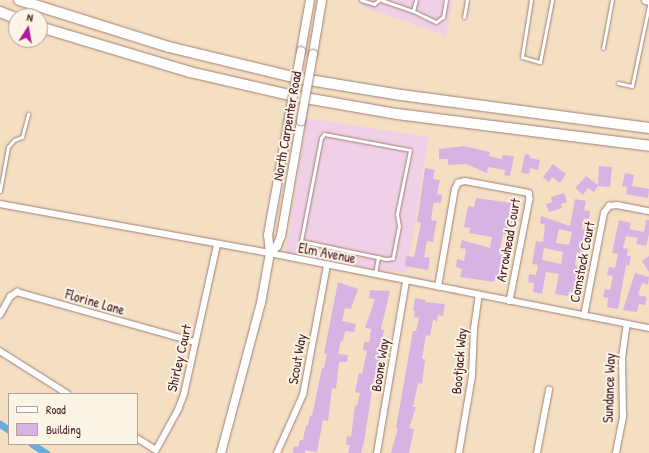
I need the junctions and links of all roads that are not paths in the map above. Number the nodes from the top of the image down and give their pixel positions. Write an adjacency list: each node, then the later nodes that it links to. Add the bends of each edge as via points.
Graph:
1 (19, 0): 23 (highway, via 169,47 304,79 388,94)
2 (310, 0): 29 (main road, North Carpenter Road, bridge, via 268,235)
3 (322, 0): 29 (main road, North Carpenter Road, bridge, via 280,236 277,246)
4 (361, 0): 5 (lane, via 374,4)
5 (380, 0): 15 (lane)
6 (397, 0): 15 (lane)
7 (416, 0): 17 (lane)
8 (446, 0): 17 (lane, via 443,17 436,22)
9 (467, 0): 18 (lane)
10 (531, 0): 11 (lane, via 522,57 540,62)
11 (552, 0)
12 (612, 0): 20 (lane)
13 (646, 0): 14 (main road)
14 (649, 1)
15 (396, 4): 17 (lane)
16 (649, 5): 21 (lane, via 632,86)
17 (413, 11)
18 (464, 17)
19 (48, 28): 24 (highway, via 184,70 294,96 397,114)
20 (603, 48)
21 (618, 83)
22 (28, 114): 25 (lane, via 22,137 14,140 8,147)
23 (649, 128)
24 (649, 146)
25 (0, 191)
26 (0, 204): 28 (street, Elm Avenue)
27 (649, 211): 38 (street, Comstock Court, via 617,205 610,206 604,213)
28 (217, 245): 29 (street, Elm Avenue); 41 (street, Shirley Court)
29 (270, 254): 31 (street, Elm Avenue); 46 (main road, North Carpenter Road, via 253,336)
30 (378, 257): 30 (lane, via 302,241 321,138 324,134 410,150 397,214 399,226 393,258); 32 (lane)
31 (327, 265): 32 (street, Elm Avenue); 47 (street, Scout Way, via 303,395)
32 (375, 274): 33 (street, Elm Avenue)
33 (406, 280): 34 (street, Elm Avenue); 48 (street, Boone Way)
34 (438, 287): 35 (street, Elm Avenue); 36 (street, Arrowhead Court, via 458,183 465,181 529,193 530,199)
35 (479, 295): 36 (street, Elm Avenue); 49 (street, Bootjack Way, via 474,329 472,376)
36 (510, 301): 38 (street, Elm Avenue)
37 (0, 314): 41 (street, Florine Lane, via 10,297 17,292)
38 (584, 316): 39 (street, Elm Avenue)
39 (627, 324): 40 (street, Elm Avenue); 51 (street, Sundance Way, via 622,358 623,416)
40 (649, 328)
41 (195, 342): 45 (street, Shirley Court, via 184,394 163,440 156,450)
42 (0, 351): 44 (street)
43 (549, 390): 50 (street)
44 (66, 393)
45 (138, 439)
46 (221, 453)
47 (277, 453)
48 (377, 453)
49 (458, 453)
50 (538, 453)
51 (616, 453)

